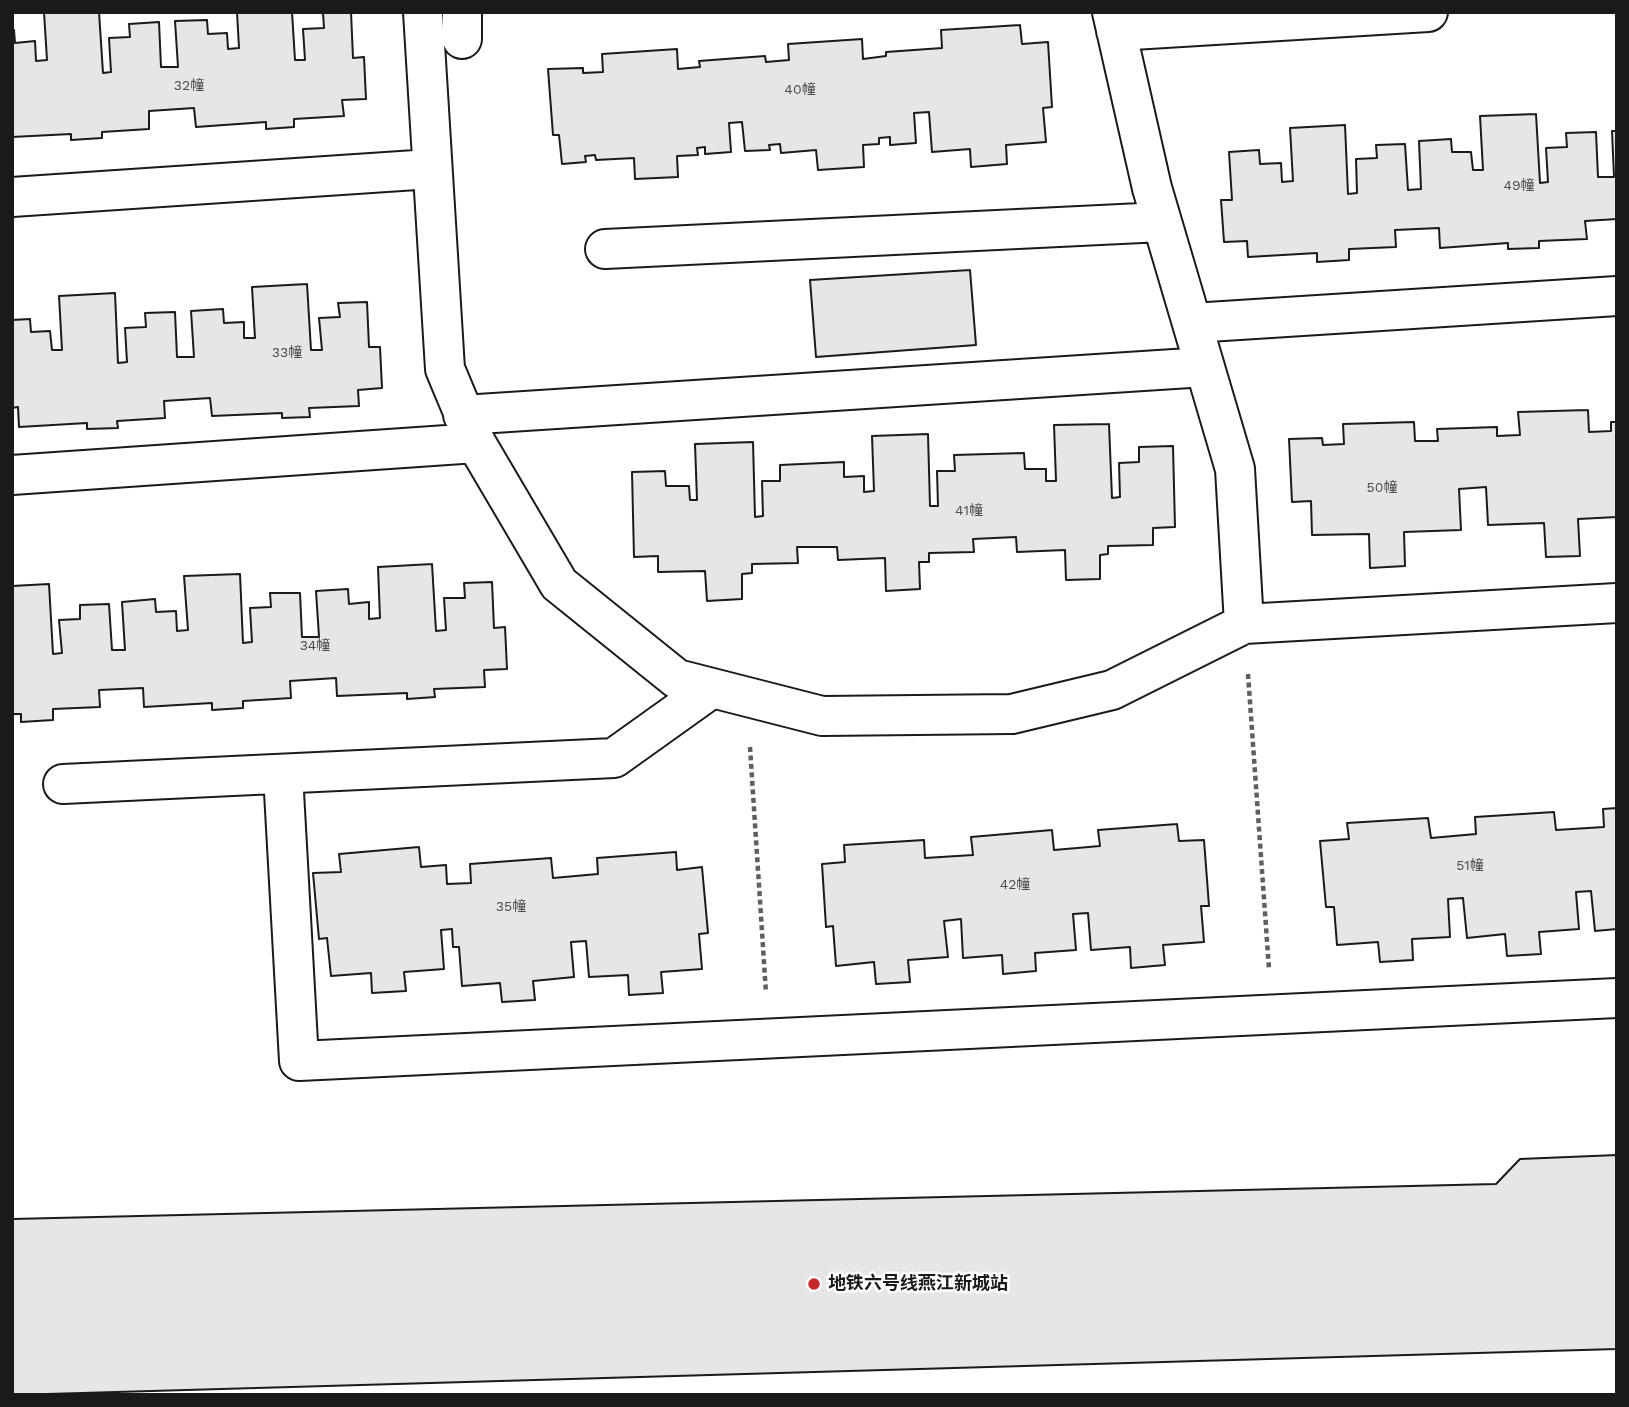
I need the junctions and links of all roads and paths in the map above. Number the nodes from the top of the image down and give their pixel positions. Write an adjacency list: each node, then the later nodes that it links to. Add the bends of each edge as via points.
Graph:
1 (422, 12): 4 (lane)
2 (1428, 12): 3 (lane)
3 (1114, 22): 6 (lane)
4 (431, 169): 5 (lane); 11 (lane, via 445,369)
5 (12, 197)
6 (1162, 222): 7 (lane); 9 (lane)
7 (605, 249)
8 (1617, 296): 9 (lane)
9 (1192, 323): 10 (lane)
10 (1205, 367): 11 (lane); 14 (lane, via 1235,469)
11 (469, 429): 12 (lane); 15 (lane, via 559,584 677,679)
12 (12, 475)
13 (1617, 603): 14 (lane)
14 (1244, 624): 15 (lane, via 1112,690 1012,714 822,716); 19 (path)
15 (729, 692): 16 (lane, via 614,758); 20 (path)
16 (283, 774): 17 (lane); 20 (lane, via 299,1061)
17 (63, 784)
18 (1617, 998): 19 (lane)
19 (1272, 1014): 20 (lane)
20 (769, 1039)

